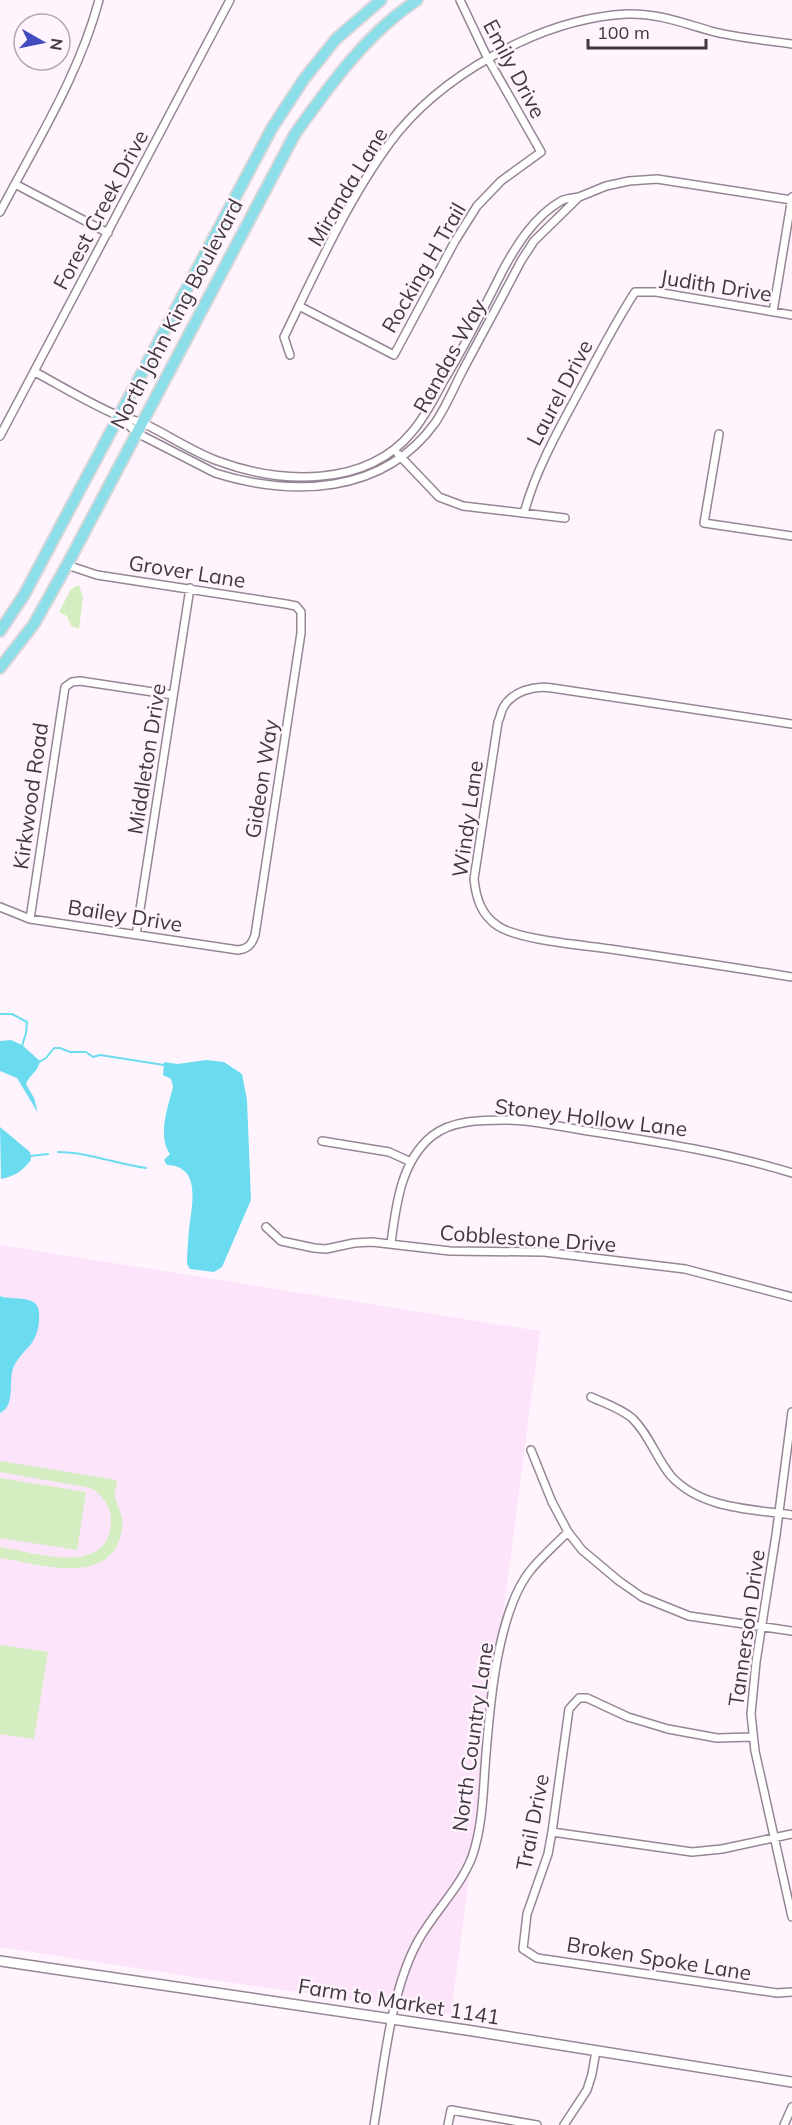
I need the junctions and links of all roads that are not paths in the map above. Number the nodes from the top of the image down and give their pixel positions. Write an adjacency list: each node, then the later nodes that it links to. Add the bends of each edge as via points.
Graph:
1 (99, 0): 9 (street, via 69,80)
2 (230, 0): 13 (street, Forest Creek Drive)
3 (381, 0): 20 (main road, North John King Boulevard, via 336,39 272,128)
4 (417, 0): 21 (main road, North John King Boulevard, via 338,75 295,134)
5 (460, 0): 7 (street, Emily Drive)
6 (792, 44): 7 (street, Miranda Lane, via 714,31 661,16 627,14 578,21)
7 (487, 57): 8 (street, Emily Drive); 15 (street, Miranda Lane, via 439,93 399,131 346,215)
8 (541, 152): 15 (street, Rocking H Trail, via 501,181 477,206 394,355)
9 (15, 184): 12 (street); 13 (street)
10 (579, 197): 11 (street, Randas Way, via 629,180 657,179); 25 (street, Randas Way, via 562,200 523,236 425,415); 26 (street, Randas Way, via 534,241 435,423)
11 (792, 199): 16 (street)
12 (0, 212)
13 (108, 233): 19 (street, Forest Creek Drive)
14 (635, 292): 16 (street, Judith Drive, via 656,292); 27 (street, Laurel Drive, via 556,435 532,485)
15 (299, 306): 18 (street, Miranda Lane, via 284,337)
16 (773, 312): 17 (street, Judith Drive)
17 (792, 315)
18 (290, 355)
19 (34, 372): 20 (street, Randas Way); 24 (street, Forest Creek Drive)
20 (119, 416): 21 (street, Randas Way); 22 (street, Randas Way); 33 (main road, North John King Boulevard, via 24,595)
21 (142, 422): 22 (main road, North John King Boulevard); 25 (street, Randas Way, via 218,461 300,478 338,475)
22 (137, 433): 26 (street, Randas Way, via 215,472 294,488 342,484); 30 (main road, North John King Boulevard)
23 (719, 434): 29 (street, via 704,523)
24 (0, 436)
25 (395, 450): 26 (street)
26 (400, 457): 27 (street, via 439,497 463,506)
27 (524, 513): 28 (street)
28 (566, 518)
29 (792, 536)
30 (67, 565): 31 (street, Grover Lane, via 97,575); 34 (main road, North John King Boulevard, via 34,624)
31 (190, 588): 32 (street, Grover Lane, via 296,606); 35 (street, Middleton Drive)
32 (301, 612): 40 (street, Gideon Way, via 255,934)
33 (0, 631)
34 (0, 668)
35 (173, 695): 38 (street, Kirkwood Road, via 80,681 65,687); 39 (street, Middleton Drive)
36 (792, 724): 41 (street, Windy Lane, via 552,688 528,689 508,701 498,722 474,879 479,906 486,917 512,932)
37 (0, 907): 38 (street, Bailey Drive)
38 (30, 919): 39 (street, Bailey Drive)
39 (136, 935): 40 (street, Bailey Drive)
40 (246, 949)
41 (792, 977)
42 (322, 1141): 43 (street, via 389,1152)
43 (411, 1162): 44 (street, Stoney Hollow Lane, via 434,1134 464,1122 509,1119 717,1152); 46 (street, Stoney Hollow Lane, via 396,1207)
44 (792, 1173)
45 (266, 1227): 46 (street, Cobblestone Drive, via 280,1241 314,1248)
46 (391, 1243): 47 (street, Cobblestone Drive, via 450,1251 544,1252 685,1269)
47 (792, 1297)
48 (591, 1397): 51 (street, via 632,1418 671,1476 704,1499)
49 (792, 1412): 51 (street, Tannerson Drive)
50 (531, 1450): 53 (street)
51 (779, 1513): 52 (street); 54 (street, Tannerson Drive)
52 (792, 1515)
53 (568, 1532): 54 (street, via 603,1569 642,1596 689,1616); 64 (street, North Country Lane, via 529,1572 511,1607 499,1650 481,1822 471,1858 449,1899 419,1940 401,1979)
54 (762, 1626): 55 (street); 56 (street, Tannerson Drive, via 752,1698)
55 (792, 1631)
56 (752, 1737): 57 (street, Trail Drive, via 691,1734 628,1717 579,1698 569,1708); 59 (street, Tannerson Drive)
57 (552, 1832): 59 (street, via 692,1852); 61 (street, Trail Drive, via 527,1914)
58 (792, 1834): 59 (street)
59 (774, 1838): 60 (street, Tannerson Drive)
60 (792, 1917)
61 (523, 1948): 63 (street, Broken Spoke Lane, via 537,1958)
62 (0, 1961): 64 (street, Farm to Market 1141)
63 (792, 1992)
64 (393, 2020): 65 (street, Farm to Market 1141); 68 (street, North Country Lane)
65 (596, 2051): 66 (street, Farm to Market 1141); 71 (street, via 587,2090)
66 (792, 2082)
67 (792, 2107): 72 (street)
68 (374, 2125)
69 (448, 2125): 70 (street, via 451,2110)
70 (537, 2125)
71 (564, 2125)
72 (784, 2125)

